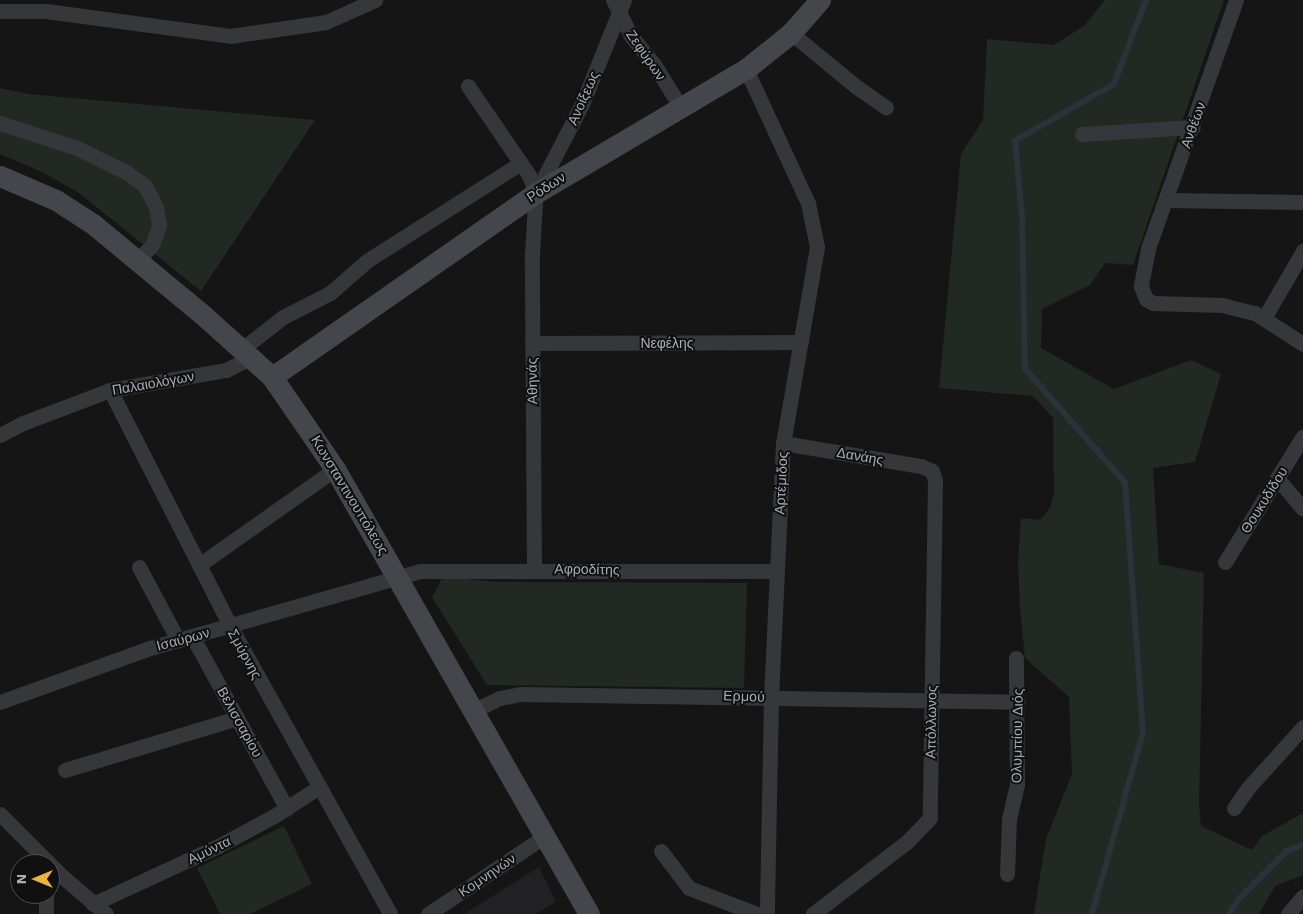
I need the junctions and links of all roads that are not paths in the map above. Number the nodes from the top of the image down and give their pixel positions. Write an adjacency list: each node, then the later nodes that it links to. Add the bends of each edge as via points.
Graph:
1 (375, 0): 5 (street, via 326,22 230,36 40,11)
2 (820, 0): 6 (main road, Ρόδων)
3 (1236, 0): 12 (street, Ανθέων)
4 (619, 4): 10 (street, Ζεφύρων, via 630,36); 16 (street, Ανοίξεως, via 582,104)
5 (0, 11)
6 (791, 33): 7 (main road, Ρόδων); 9 (street)
7 (746, 70): 10 (main road, Ρόδων); 22 (street, Αρτέμιδος, via 768,113 813,222 816,265)
8 (468, 86): 14 (street)
9 (886, 107)
10 (681, 108): 16 (main road, Ρόδων)
11 (0, 124): 20 (street, via 77,148 126,172 145,186 156,207 159,226 152,245)
12 (1193, 127): 13 (street); 17 (street, Ανθέων)
13 (1082, 134)
14 (522, 163): 16 (street); 25 (street, Παλαιολόγων, via 368,260 330,293 283,317)
15 (0, 176): 20 (main road, Κωνσταντινουπόλεως, via 56,200)
16 (536, 193): 23 (street, Αθηνάς); 26 (main road, Ρόδων)
17 (1165, 200): 18 (street); 21 (street, Ανθέων, via 1148,249 1141,283 1148,301 1222,305)
18 (1303, 202)
19 (1303, 251): 21 (street)
20 (138, 260): 25 (main road, Κωνσταντινουπόλεως)
21 (1264, 318): 24 (street)
22 (801, 342): 23 (street, Νεφέλης); 30 (street, Αρτέμιδος, via 791,384)
23 (532, 343): 38 (street, Αθηνάς)
24 (1303, 344)
25 (246, 353): 26 (main road, Κωνσταντινουπόλεως); 27 (street, Παλαιολόγων, via 226,370)
26 (272, 377): 31 (main road, Κωνσταντινουπόλεως)
27 (110, 390): 28 (street, Παλαιολόγων, via 23,422); 36 (street, Σμύρνης)
28 (0, 435)
29 (1303, 436): 33 (street, Θουκυδίδου)
30 (784, 443): 32 (street, Δανάης, via 921,466); 39 (street, Αρτέμιδος)
31 (335, 469): 36 (street); 40 (main road, Κωνσταντινουπόλεως)
32 (934, 474): 45 (street, Απόλλωνος)
33 (1277, 478): 34 (street); 35 (street, Θουκυδίδου)
34 (1303, 509)
35 (1225, 562)
36 (199, 564): 41 (street, Σμύρνης)
37 (139, 567): 42 (street, Βελισσαρίου)
38 (534, 569): 39 (street, Αφροδίτης); 40 (street, Αφροδίτης, via 436,569)
39 (777, 571): 44 (street, Αρτέμιδος)
40 (398, 576): 41 (street, Ισαύρων); 48 (main road, Κωνσταντινουπόλεως)
41 (230, 626): 42 (street, Ισαύρων); 52 (street, Σμύρνης)
42 (185, 638): 46 (street, Ισαύρων); 49 (street, Βελισσαρίου)
43 (1016, 658): 47 (street, Ολυμπίου Διός)
44 (771, 697): 45 (street, Ερμού); 48 (street, Ερμού, via 520,694 500,698); 68 (street, Αρτέμιδος)
45 (931, 701): 47 (street, Ερμού); 69 (street, Απόλλωνος, via 928,823)
46 (0, 702)
47 (1018, 702): 60 (street, Ολυμπίου Διός, via 1017,785 1009,819)
48 (475, 710): 56 (main road, Κωνσταντινουπόλεως)
49 (238, 718): 51 (street); 54 (street, Βελισσαρίου)
50 (1303, 727): 53 (street)
51 (65, 770)
52 (319, 787): 54 (street, Αμύντα); 65 (street, Σμύρνης)
53 (1234, 808)
54 (287, 809): 62 (street, Αμύντα, via 197,856)
55 (0, 814): 58 (street)
56 (546, 836): 63 (street, Κομνηνών); 66 (main road, Κωνσταντινουπόλεως)
57 (661, 851): 67 (street, via 689,888)
58 (39, 854)
59 (60, 874): 62 (street)
60 (1007, 874)
61 (1303, 896): 70 (street)
62 (93, 904): 64 (street)
63 (432, 913)
64 (106, 914)
65 (390, 914)
66 (589, 914)
67 (757, 914)
68 (767, 914)
69 (812, 914)
70 (1288, 914)

